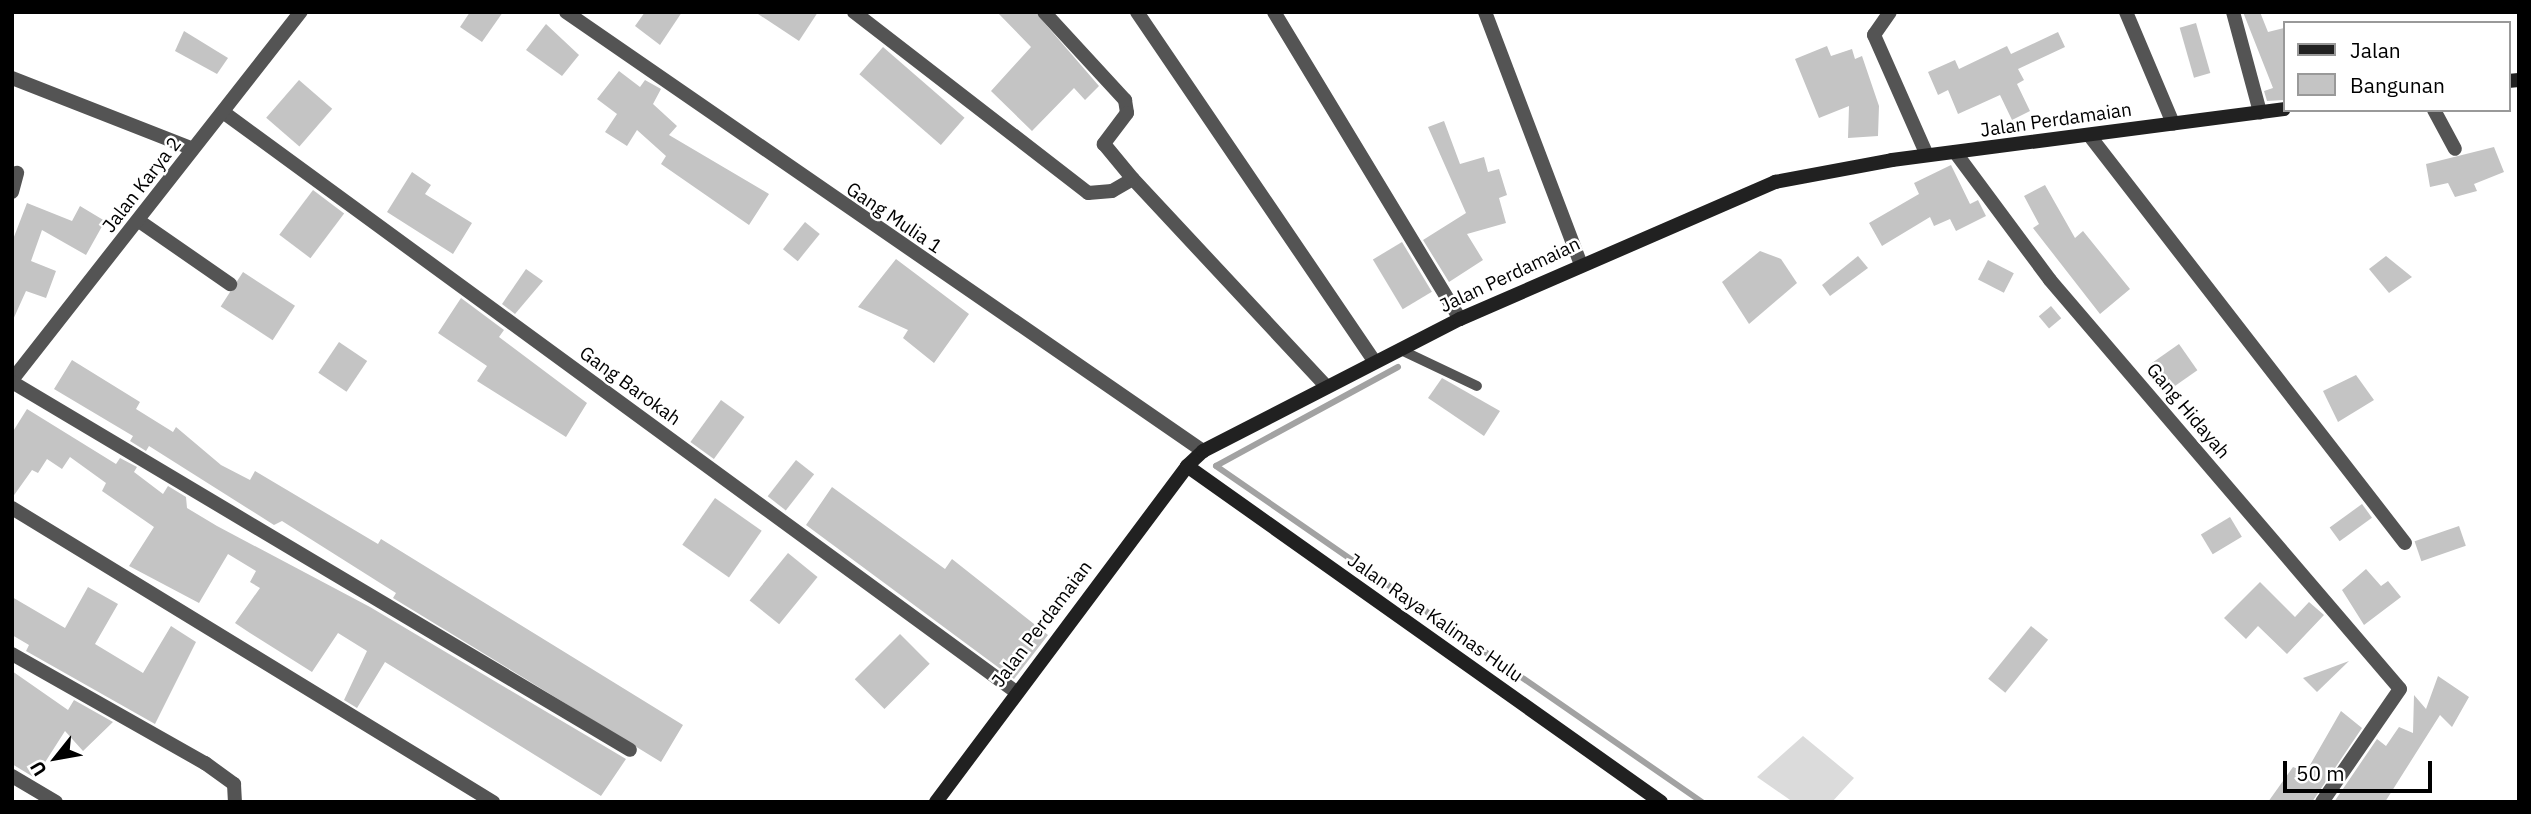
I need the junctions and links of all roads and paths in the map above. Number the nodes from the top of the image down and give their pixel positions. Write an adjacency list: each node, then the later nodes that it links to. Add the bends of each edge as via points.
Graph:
1 (301, 12): 13 (street, Jalan Karya 2)
2 (566, 12): 34 (street, Gang Mulia 1)
3 (854, 12): 23 (street, via 1088,193 1112,191)
4 (1044, 12): 23 (street, via 1125,100 1127,113 1104,144)
5 (1137, 12): 30 (street)
6 (1274, 12): 28 (street)
7 (1485, 12): 26 (street)
8 (1890, 12): 21 (street, via 1874,36)
9 (2126, 12): 16 (street)
10 (2232, 12): 14 (street)
11 (12, 78): 18 (street)
12 (2282, 109): 14 (street, Jalan Perdamaian)
13 (223, 112): 18 (street, Jalan Karya 2); 39 (street, Gang Barokah)
14 (2260, 112): 16 (street, Jalan Perdamaian)
15 (2435, 112): 19 (street)
16 (2173, 123): 17 (street, Jalan Perdamaian)
17 (2089, 135): 20 (street, Jalan Perdamaian); 37 (street)
18 (193, 149): 25 (street, Jalan Karya 2)
19 (2455, 149)
20 (1955, 152): 21 (street, Jalan Perdamaian); 47 (street, Gang Hidayah, via 2050,280 2400,689)
21 (1927, 155): 26 (street, Jalan Perdamaian, via 1764,186)
22 (17, 173): 24 (street)
23 (1133, 179): 33 (street)
24 (12, 192)
25 (139, 220): 27 (street); 31 (street, Jalan Karya 2)
26 (1580, 262): 28 (street, Jalan Perdamaian)
27 (230, 284)
28 (1460, 318): 29 (street, Jalan Perdamaian)
29 (1401, 350): 30 (street, Jalan Perdamaian); 32 (lane)
30 (1375, 362): 33 (street, Jalan Perdamaian)
31 (12, 381): 40 (street)
32 (1477, 386)
33 (1326, 387): 34 (street, Jalan Perdamaian)
34 (1203, 451): 35 (street, Jalan Perdamaian)
35 (1187, 466): 39 (street, Jalan Perdamaian); 46 (street, Jalan Raya Kalimas Hulu)
36 (12, 508): 44 (street)
37 (2405, 543)
38 (12, 654): 43 (street, via 205,763 234,784)
39 (1016, 692): 45 (street, Jalan Perdamaian)
40 (630, 750)
41 (12, 776): 42 (street)
42 (56, 802)
43 (235, 802)
44 (493, 802)
45 (936, 802)
46 (1661, 802)
47 (2322, 802)

